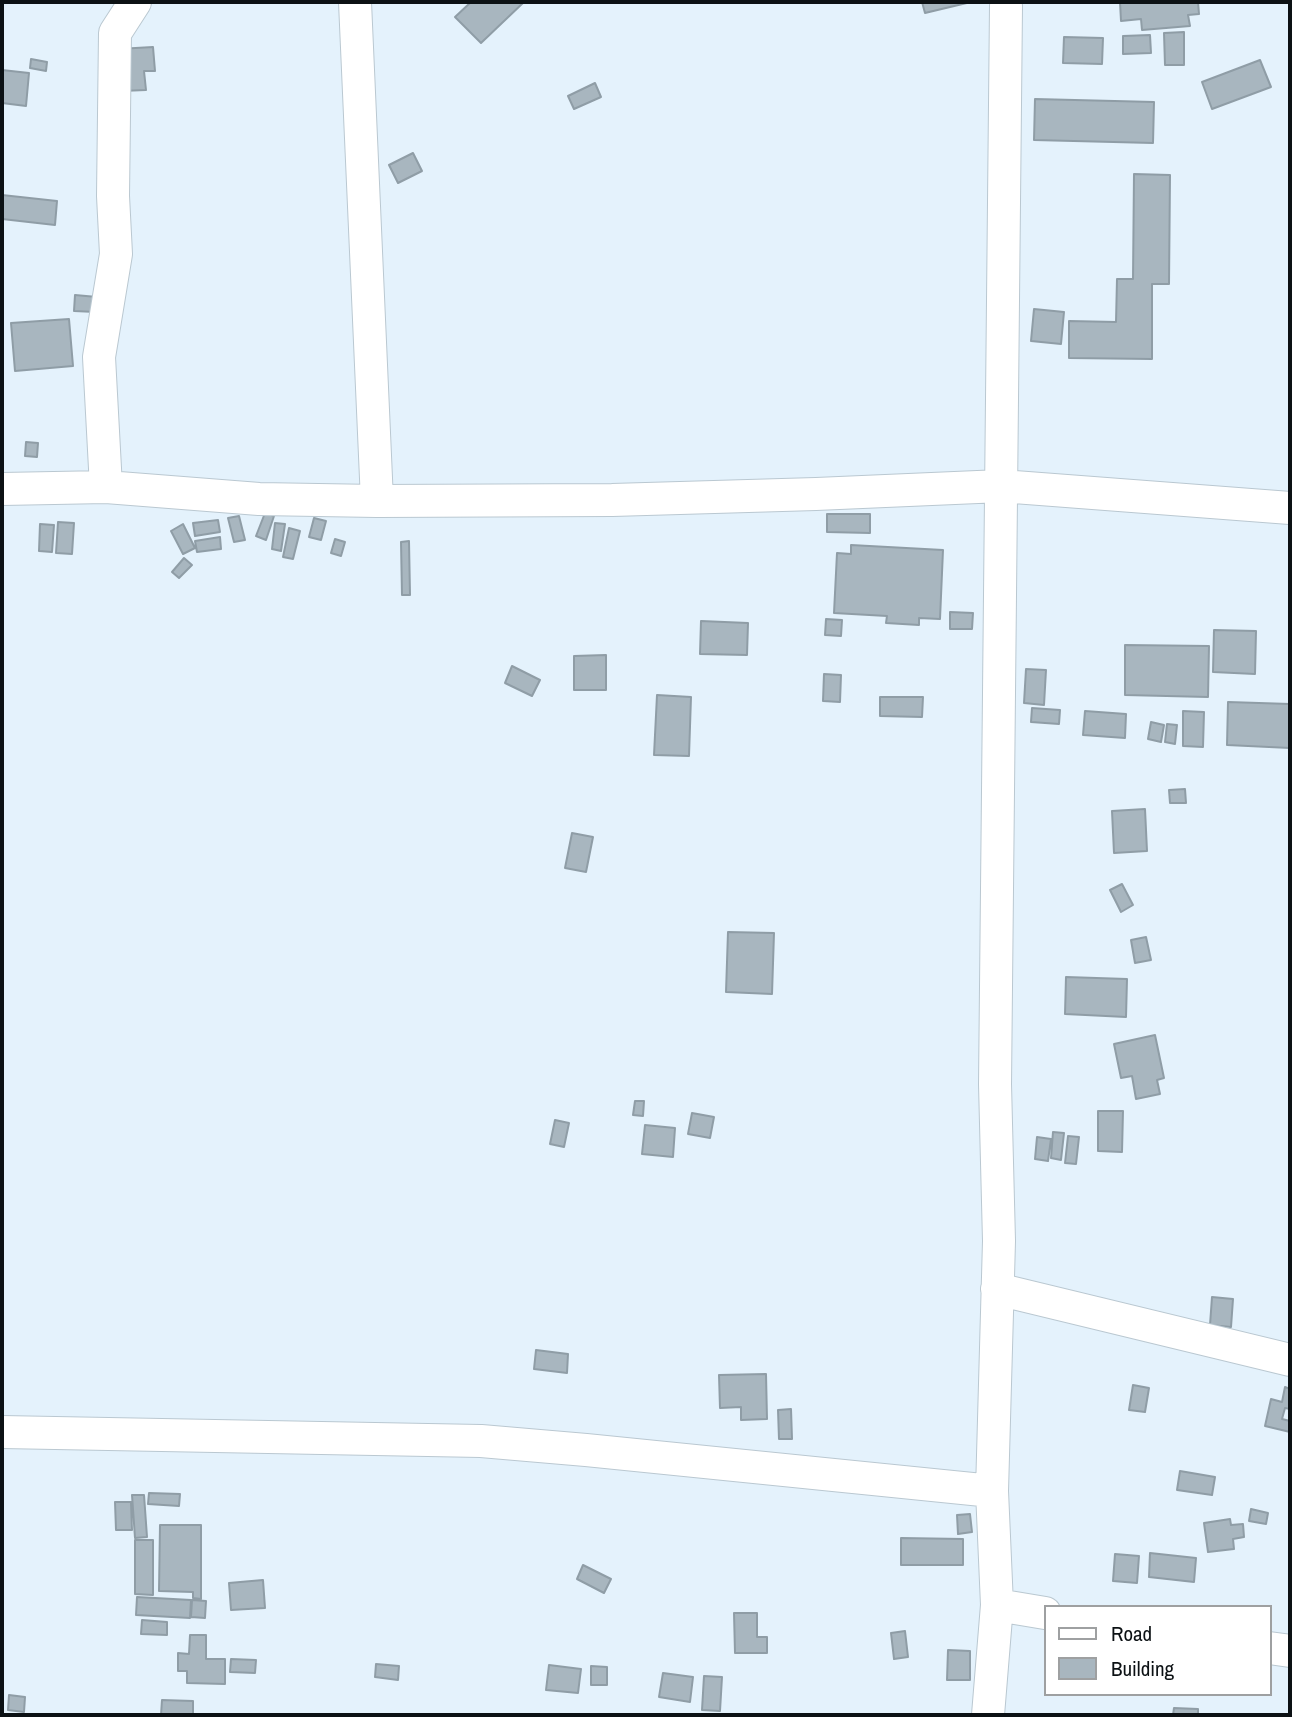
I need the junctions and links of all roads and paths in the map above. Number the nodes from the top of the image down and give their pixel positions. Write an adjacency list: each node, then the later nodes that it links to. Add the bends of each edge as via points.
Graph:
1 (135, 2): 5 (street, via 115,33 116,254 99,357)
2 (355, 2): 7 (street)
3 (1006, 6): 4 (street)
4 (1001, 486): 7 (street, via 612,500); 8 (street); 9 (street)
5 (106, 487): 6 (street); 7 (street, via 259,499)
6 (2, 489)
7 (377, 501)
8 (1290, 508)
9 (997, 1289): 10 (street); 12 (street)
10 (1290, 1360)
11 (2, 1432): 12 (street, via 481,1441)
12 (992, 1491): 13 (street)
13 (997, 1605): 14 (street); 17 (street)
14 (1044, 1613)
15 (1271, 1648): 16 (street)
16 (1290, 1651)
17 (988, 1715)

